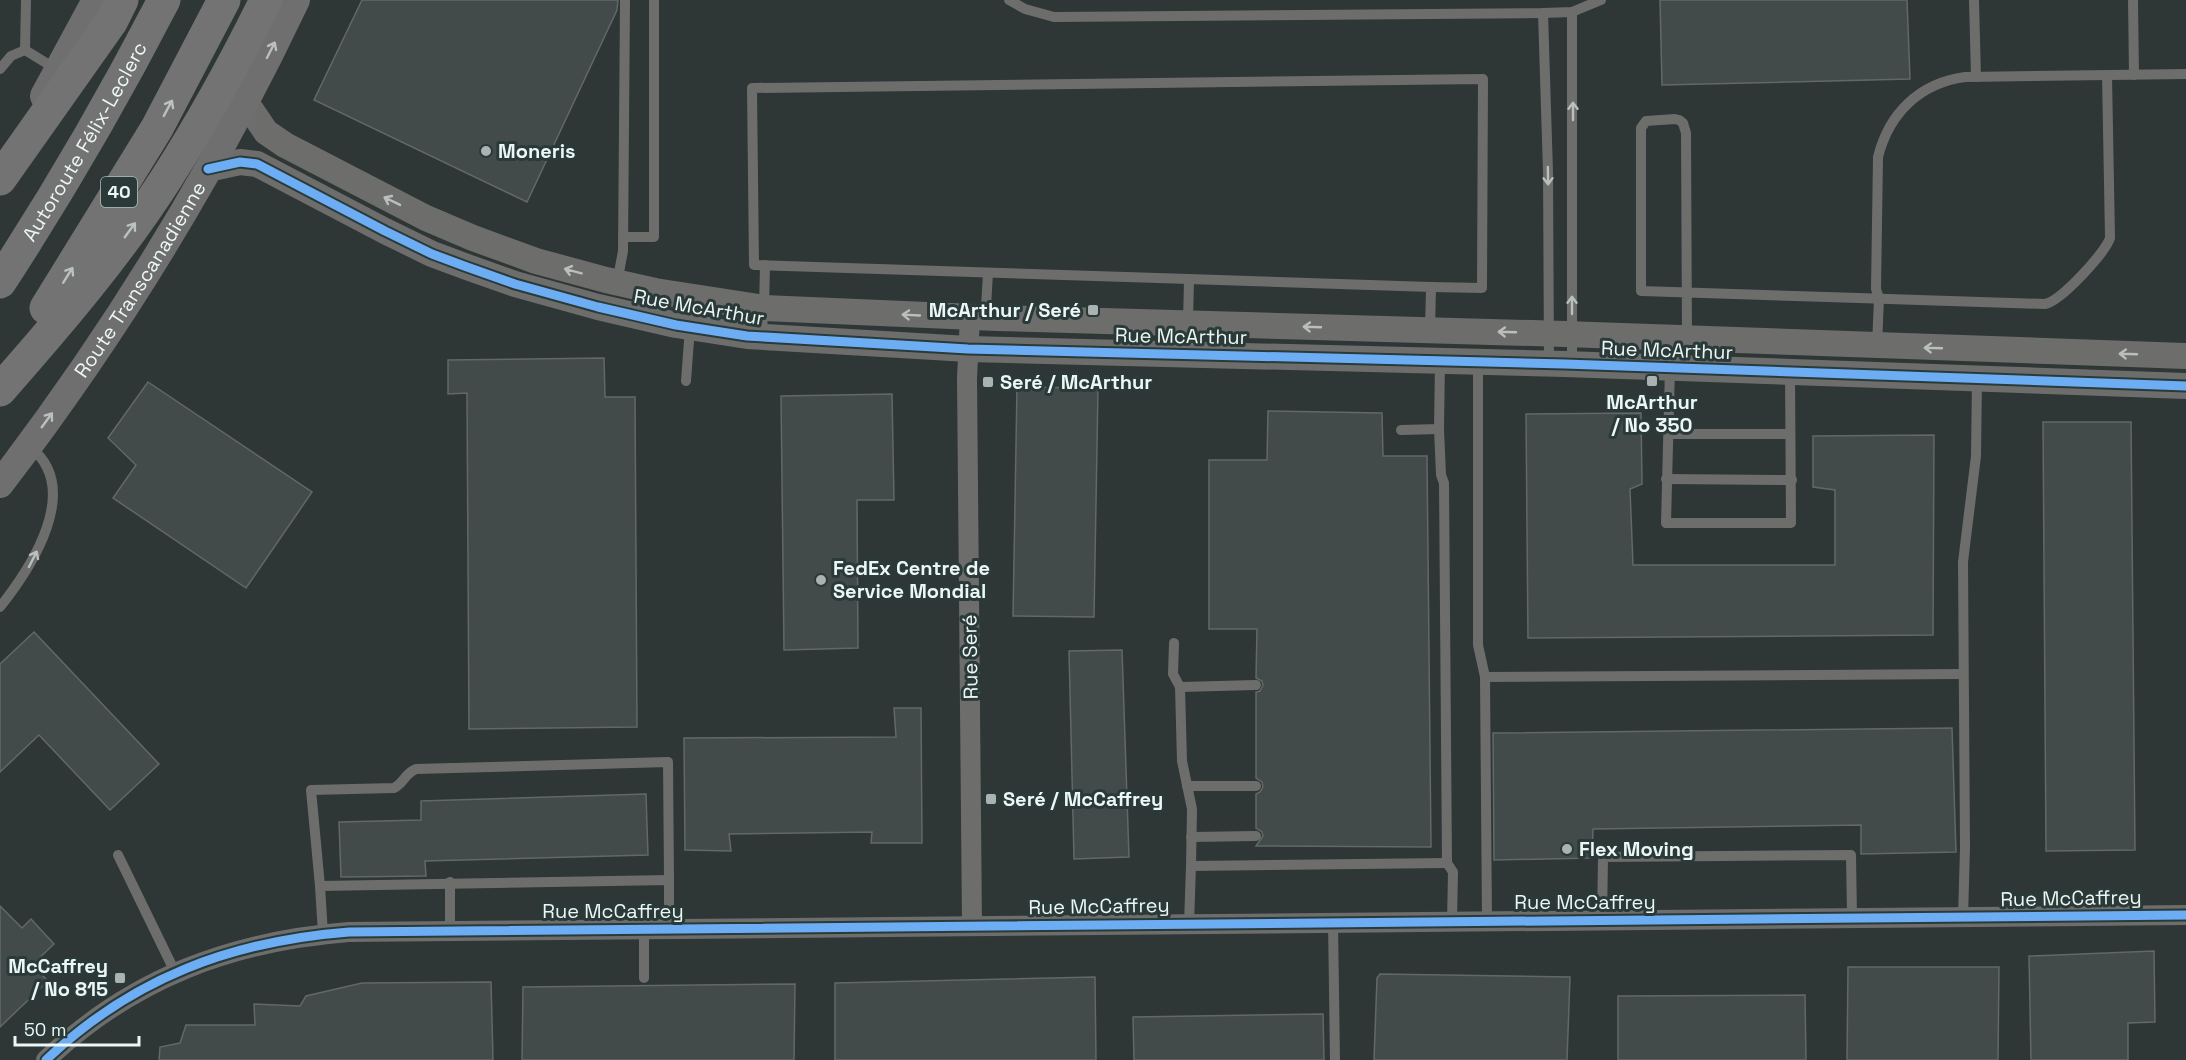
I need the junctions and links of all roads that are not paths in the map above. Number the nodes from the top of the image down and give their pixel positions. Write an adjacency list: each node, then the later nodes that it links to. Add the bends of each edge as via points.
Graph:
1 (27, 0): 16 (lane)
2 (96, 0): 18 (main road)
3 (122, 0): 25 (highway, via 111,22)
4 (164, 0): 31 (highway, Autoroute Félix-Leclerc, via 75,163)
5 (224, 0): 52 (highway, 40, one-way to 5, via 114,201)
6 (266, 0): 56 (highway, one-way to 6, via 99,273 165,181 217,95)
7 (296, 0): 23 (main road, Route Transcanadienne, one-way to 7)
8 (625, 0): 26 (lane)
9 (654, 0): 26 (lane, via 654,237)
10 (1009, 0): 15 (lane, via 1054,17)
11 (1601, 0): 14 (lane)
12 (1974, 0): 22 (lane)
13 (2133, 0): 20 (lane)
14 (1572, 12): 15 (lane); 41 (lane, one-way to 14)
15 (1543, 13): 41 (lane, one-way to 41, via 1548,172)
16 (25, 50): 17 (lane, via 11,56); 18 (lane)
17 (0, 69)
18 (58, 71): 25 (main road)
19 (2107, 75): 20 (lane); 22 (lane); 35 (lane, via 2110,237 2105,249 2058,298 2045,304)
20 (2134, 75): 21 (lane)
21 (2186, 75)
22 (1976, 77): 35 (lane, via 1954,78 1922,92 1887,129 1877,171)
23 (245, 101): 24 (main road, Route Transcanadienne); 27 (street, Rue McArthur, one-way to 23, via 285,146 266,132)
24 (208, 169): 27 (street, Rue McArthur, via 240,162 257,164 385,231); 61 (main road, Route Transcanadienne, one-way to 24, via 104,339)
25 (0, 178)
26 (623, 237): 34 (lane)
27 (439, 240): 34 (street, Rue McArthur, via 515,284)
28 (765, 265): 29 (lane); 32 (lane, via 754,265 752,88 1483,79 1482,288); 36 (lane)
29 (988, 273): 30 (lane); 37 (lane, via 986,307)
30 (1189, 279): 32 (lane); 38 (lane)
31 (0, 282)
32 (1431, 287): 40 (lane)
33 (1686, 292): 33 (lane, via 1641,291 1641,128 1646,121 1675,118 1685,128); 35 (lane); 43 (lane)
34 (613, 296): 36 (street, Rue McArthur, via 697,298); 39 (street, Rue McArthur)
35 (1879, 298): 44 (lane)
36 (764, 308): 37 (street, Rue McArthur, one-way to 36); 42 (lane)
37 (970, 317): 38 (street, Rue McArthur); 45 (street, Rue Seré)
38 (1188, 323): 40 (street, Rue McArthur, one-way to 38)
39 (690, 327): 42 (street, Rue McArthur); 54 (lane)
40 (1430, 330): 41 (street, Rue McArthur, one-way to 40)
41 (1560, 334): 43 (street, Rue McArthur); 49 (lane); 49 (lane)
42 (761, 337): 45 (street, Rue McArthur)
43 (1687, 339): 44 (street, Rue McArthur)
44 (1877, 346): 46 (street, Rue McArthur, one-way to 44)
45 (968, 349): 47 (street, Rue McArthur); 89 (street, Rue Seré)
46 (2186, 356)
47 (1440, 361): 48 (street, Rue McArthur); 57 (lane)
48 (1478, 362): 49 (street, Rue McArthur); 68 (lane, via 1478,645)
49 (1560, 364): 50 (street, Rue McArthur)
50 (1670, 368): 51 (street, Rue McArthur); 59 (lane)
51 (1790, 372): 53 (street, Rue McArthur); 60 (lane)
52 (0, 376)
53 (1977, 380): 55 (street, Rue McArthur); 67 (lane, via 1976,456 1963,562)
54 (686, 381)
55 (2186, 386)
56 (0, 390)
57 (1439, 429): 58 (lane); 76 (lane, via 1444,483)
58 (1401, 430)
59 (1670, 434): 60 (lane); 62 (lane)
60 (1789, 434): 63 (lane)
61 (29, 446): 64 (main road, Route Transcanadienne); 65 (lane, one-way to 61, via 34,558 46,531 51,505 53,492 47,467)
62 (1666, 479): 63 (lane); 63 (lane, via 1666,523 1791,523)
63 (1792, 480)
64 (0, 484)
65 (0, 607)
66 (1174, 643): 70 (lane, via 1173,674)
67 (1962, 674): 68 (lane); 83 (lane)
68 (1485, 677): 86 (lane)
69 (1256, 685): 70 (lane)
70 (1180, 687): 71 (lane, via 1182,761)
71 (1187, 786): 72 (lane); 73 (lane, via 1192,809)
72 (1256, 786)
73 (1191, 837): 74 (lane); 77 (lane)
74 (1256, 837)
75 (118, 855): 94 (lane)
76 (1447, 863): 77 (lane); 85 (lane, via 1453,872)
77 (1191, 866): 88 (lane)
78 (669, 880): 79 (lane); 80 (lane, via 668,762 416,769 394,788 311,790); 91 (lane)
79 (450, 882): 80 (lane); 92 (lane)
80 (320, 886): 93 (lane)
81 (2186, 915): 83 (street, Rue McCaffrey)
82 (1852, 917): 83 (street, Rue McCaffrey); 84 (street, Rue McCaffrey); 84 (lane, via 1851,855 1627,856 1603,857)
83 (1963, 917)
84 (1602, 920): 86 (street, Rue McCaffrey)
85 (1452, 921): 86 (street, Rue McCaffrey); 87 (street, Rue McCaffrey)
86 (1487, 921)
87 (1333, 922): 88 (street, Rue McCaffrey); 97 (lane)
88 (1189, 924): 89 (street, Rue McCaffrey)
89 (972, 926): 91 (street, Rue McCaffrey)
90 (644, 929): 91 (street, Rue McCaffrey); 92 (street, Rue McCaffrey); 95 (lane)
91 (669, 929)
92 (450, 931): 93 (street, Rue McCaffrey)
93 (323, 934): 94 (street, Rue McCaffrey, via 242,948)
94 (175, 972): 96 (street, Rue McCaffrey, via 99,1016)
95 (644, 978)
96 (46, 1060)
97 (1335, 1060)

